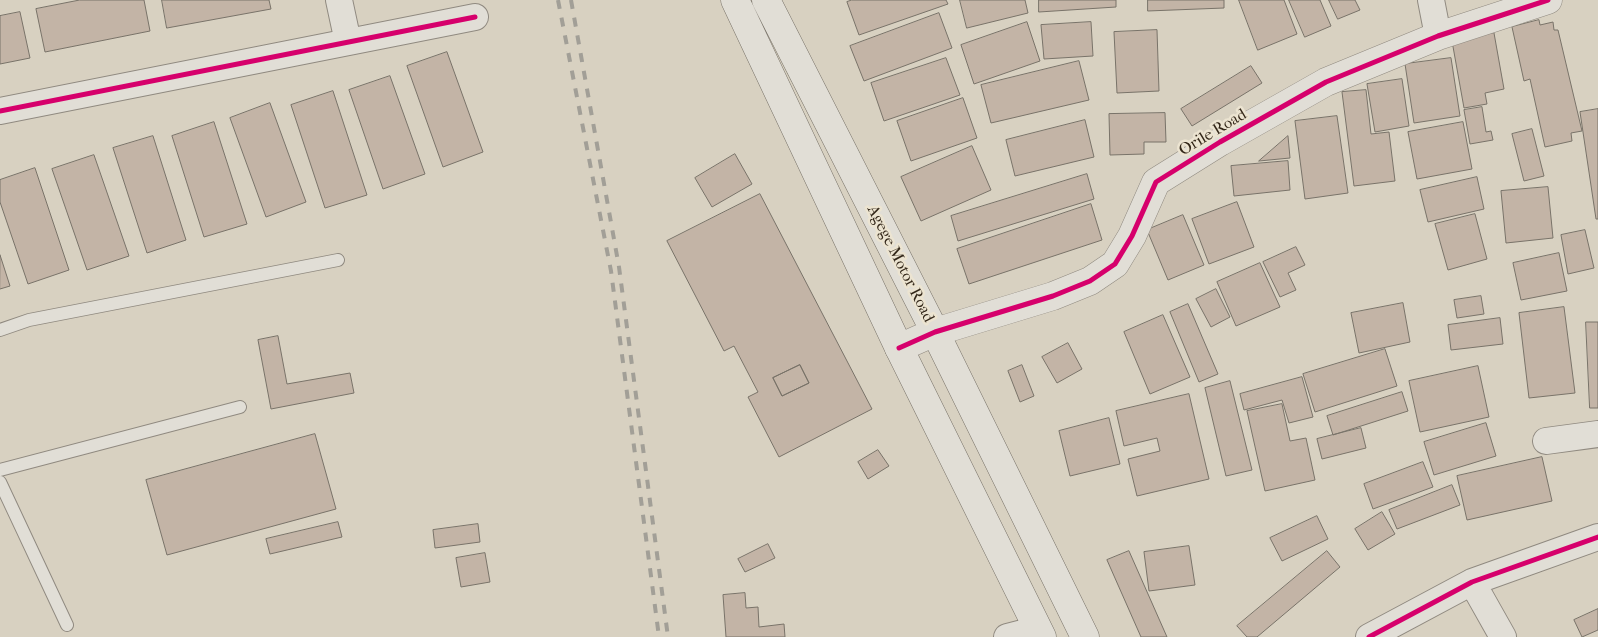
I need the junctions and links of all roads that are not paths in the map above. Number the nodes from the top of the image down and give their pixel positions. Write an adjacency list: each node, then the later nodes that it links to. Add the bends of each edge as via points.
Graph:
1 (339, 0): 8 (street)
2 (735, 0): 13 (main road)
3 (766, 0): 12 (main road, Agege Motor Road)
4 (1431, 0): 7 (street)
5 (1548, 0): 7 (main road, Orile Road)
6 (476, 17): 8 (street)
7 (1438, 36): 12 (main road, Orile Road, via 1326,82 1156,182 1132,236 1115,264 1090,280 1053,296)
8 (348, 42): 9 (street)
9 (0, 111)
10 (338, 260): 11 (lane, via 29,320)
11 (0, 330)
12 (935, 332): 13 (main road, Orile Road); 24 (main road, Agege Motor Road)
13 (899, 348): 22 (main road)
14 (240, 407): 17 (lane)
15 (1598, 434): 16 (street)
16 (1546, 441)
17 (0, 470)
18 (0, 482): 21 (lane)
19 (1598, 537): 20 (street)
20 (1472, 582): 25 (street); 26 (street)
21 (67, 625)
22 (1040, 633): 23 (street)
23 (1007, 637)
24 (1085, 637)
25 (1368, 637)
26 (1503, 637)

